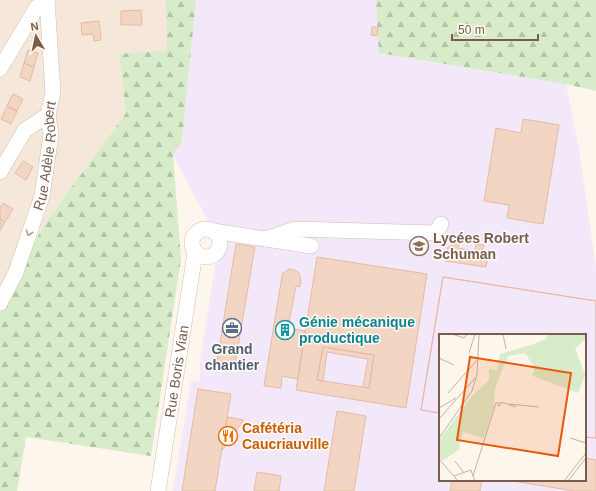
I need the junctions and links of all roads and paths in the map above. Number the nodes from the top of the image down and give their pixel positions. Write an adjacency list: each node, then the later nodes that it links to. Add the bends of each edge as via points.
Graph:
1 (47, 1): 2 (street, via 37,6); 3 (street, Rue Adèle Robert, via 52,92)
2 (0, 69)
3 (48, 115): 4 (street, via 25,130); 10 (street, Rue Adèle Robert, one-way to 10, via 51,135 42,196 16,272)
4 (0, 172)
5 (441, 224): 7 (street, via 436,234 294,229)
6 (213, 231): 7 (street); 9 (street, via 206,229 195,234 192,246); 9 (street, via 220,244 213,256 203,257)
7 (265, 239): 8 (street)
8 (311, 246)
9 (195, 253): 11 (street, Rue Boris Vian)
10 (0, 303)
11 (158, 491)

